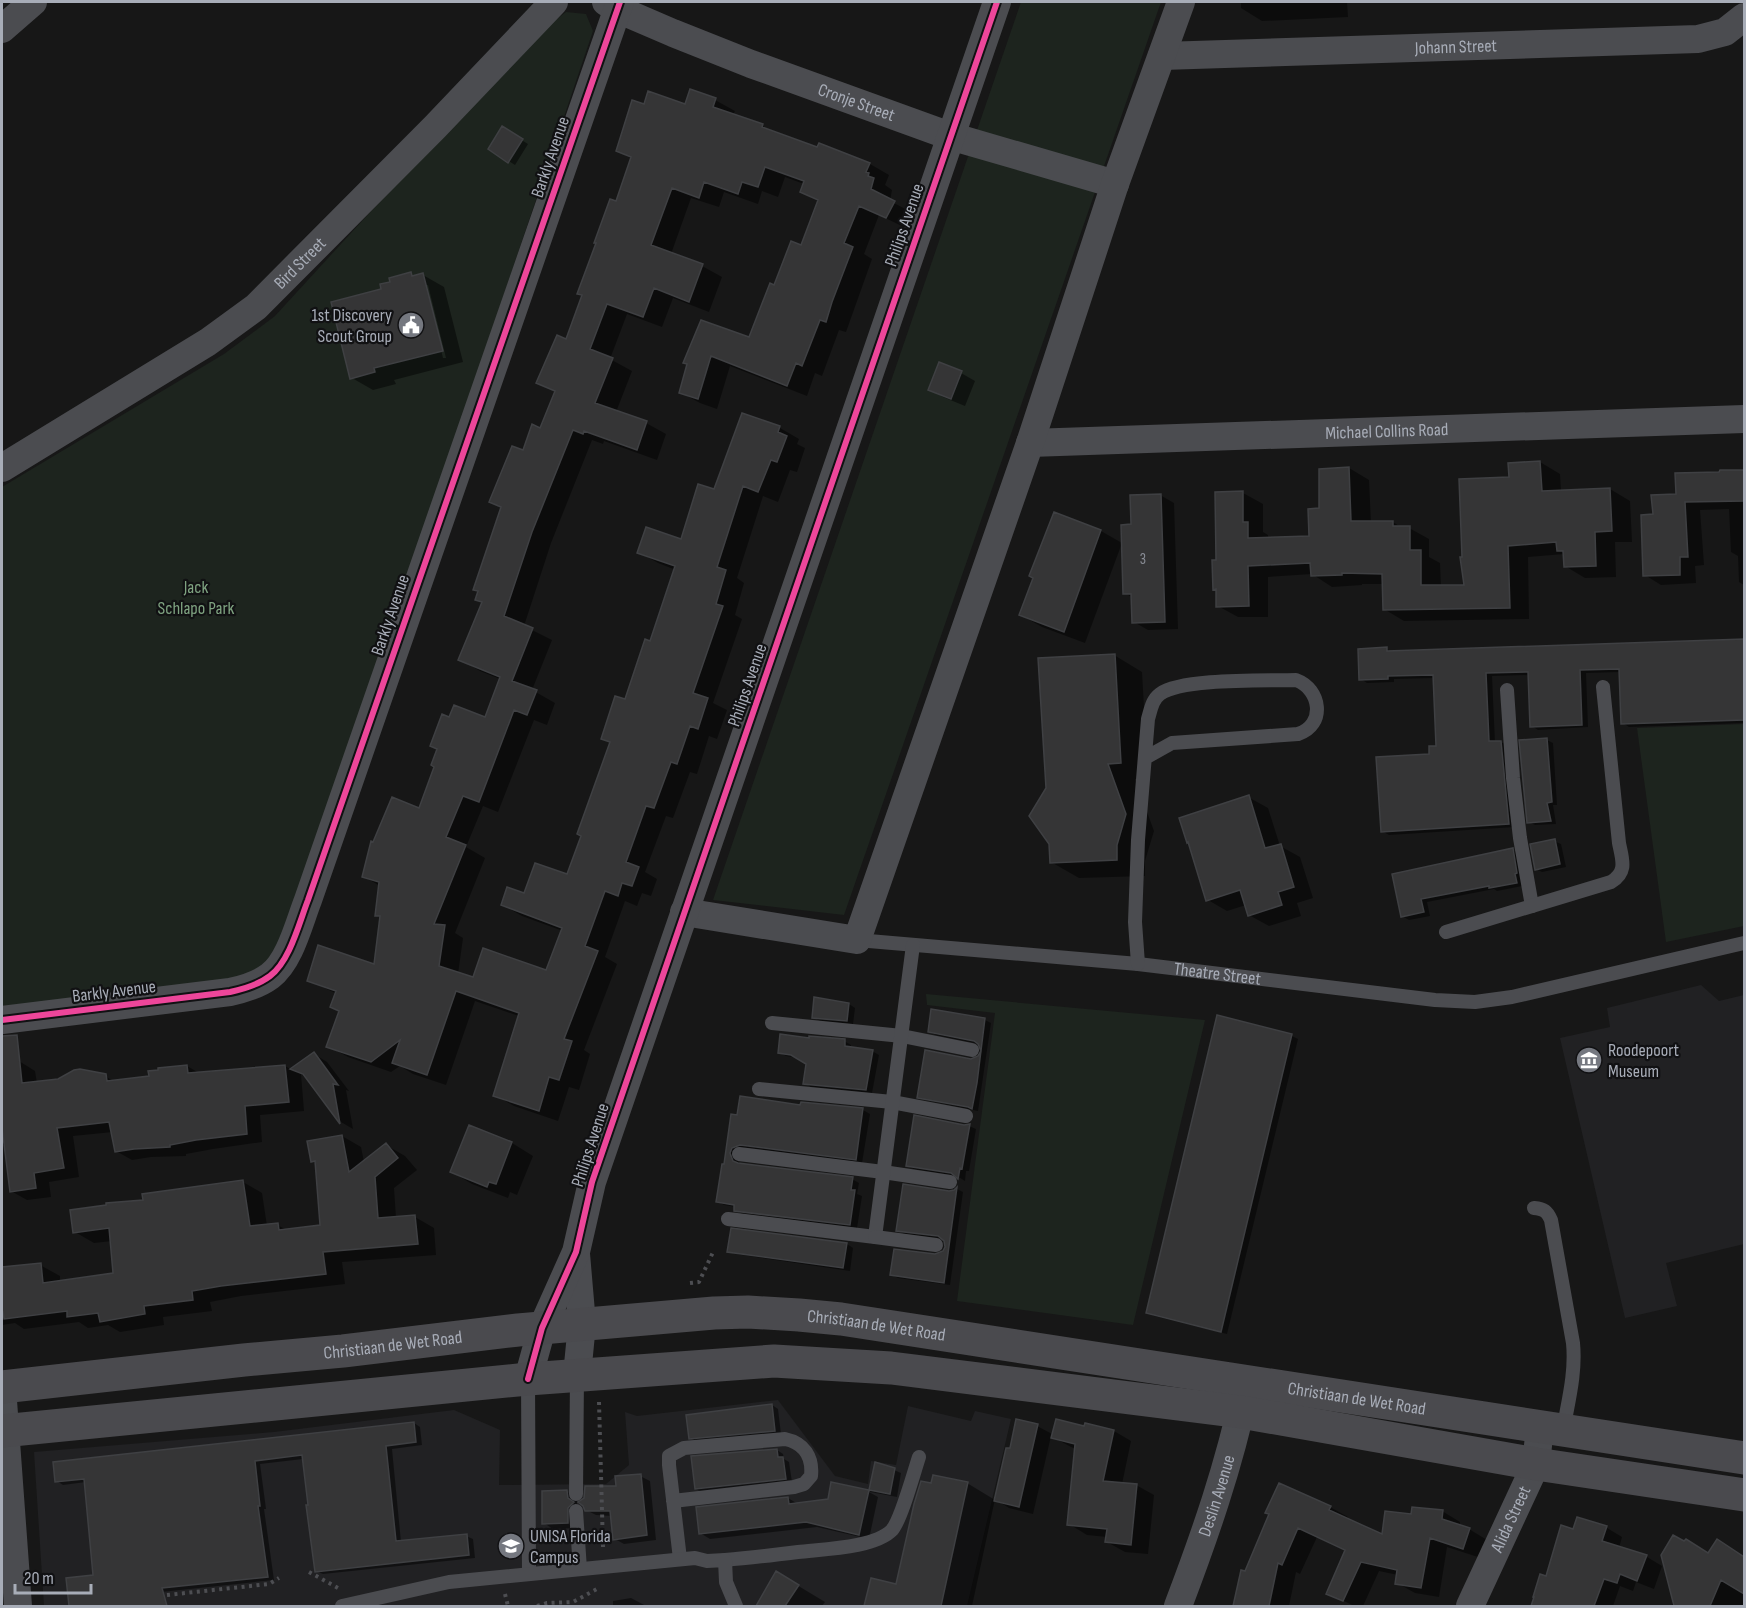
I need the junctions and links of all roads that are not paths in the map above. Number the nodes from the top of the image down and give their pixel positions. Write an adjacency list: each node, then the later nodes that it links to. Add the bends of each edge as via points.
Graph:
1 (33, 2): 7 (street)
2 (554, 2): 13 (street, Bird Street, via 256,307 208,342)
3 (997, 2): 9 (street, Philips Avenue)
4 (1181, 2): 8 (street)
5 (614, 4): 9 (street, Cronje Street, via 751,64); 24 (street, Barkly Avenue, via 308,900 281,964 262,981 230,992)
6 (1744, 17): 8 (street, Johann Street, via 1725,32 1698,39)
7 (2, 29)
8 (1162, 56): 10 (street)
9 (950, 136): 10 (street, Cronje Street); 18 (street, Philips Avenue)
10 (1115, 184): 12 (street)
11 (1744, 419): 12 (street, Michael Collins Road)
12 (1030, 443): 20 (street)
13 (2, 468)
14 (1603, 687): 17 (lane, via 1622,873 1611,882)
15 (1507, 690): 17 (lane, via 1513,778)
16 (1145, 758): 16 (lane, via 1153,701 1172,689 1296,680 1307,685 1316,703 1317,717 1311,728 1298,734 1172,743); 23 (lane, via 1135,922)
17 (1532, 906): 19 (lane)
18 (684, 912): 20 (street, Theatre Street); 38 (street, Philips Avenue, via 592,1182)
19 (1446, 932)
20 (857, 940): 22 (lane, Theatre Street)
21 (1744, 943): 23 (lane, Theatre Street, via 1512,997 1475,1002)
22 (913, 945): 23 (lane, Theatre Street); 26 (lane)
23 (1138, 964)
24 (2, 1020)
25 (772, 1023): 26 (lane)
26 (902, 1036): 27 (lane); 29 (lane)
27 (972, 1050)
28 (759, 1089): 29 (lane)
29 (892, 1102): 30 (lane); 32 (lane)
30 (966, 1116)
31 (739, 1154): 32 (lane)
32 (883, 1172): 33 (lane); 36 (lane)
33 (950, 1182)
34 (1534, 1208): 45 (lane, via 1546,1211 1551,1220 1574,1356 1572,1380)
35 (728, 1219): 36 (lane)
36 (875, 1236): 37 (lane)
37 (936, 1245)
38 (576, 1252): 39 (street, Philips Avenue); 40 (street, Philips Avenue)
39 (582, 1324): 40 (main road, Christiaan de Wet Road); 41 (street, Philips Avenue); 44 (main road, Christiaan de Wet Road, via 748,1312 841,1319)
40 (542, 1328): 42 (street, Philips Avenue); 43 (main road, Christiaan de Wet Road)
41 (587, 1375): 42 (main road, Christiaan de Wet Road); 44 (main road, Christiaan de Wet Road, via 774,1361 813,1362); 50 (lane)
42 (528, 1379): 46 (main road, Christiaan de Wet Road); 57 (lane)
43 (2, 1387): 46 (street)
44 (1244, 1397): 45 (main road, Christiaan de Wet Road); 49 (main road, Christiaan de Wet Road); 61 (street, Deslin Avenue, via 1209,1525)
45 (1552, 1429): 48 (main road, Christiaan de Wet Road); 49 (street, Alida Street)
46 (3, 1431): 58 (street)
47 (919, 1457): 55 (lane, via 898,1521 881,1537 846,1547)
48 (1744, 1458)
49 (1536, 1464): 51 (main road, Christiaan de Wet Road); 62 (street, Alida Street)
50 (576, 1494)
51 (1744, 1496)
52 (673, 1501): 52 (lane, via 669,1456 684,1448 785,1439 800,1445 810,1459 811,1476 804,1484); 54 (lane)
53 (576, 1511): 56 (lane)
54 (680, 1559): 55 (lane); 56 (lane)
55 (725, 1560): 60 (lane, via 726,1582)
56 (580, 1569): 57 (lane)
57 (529, 1574): 59 (lane, via 449,1582)
58 (18, 1606)
59 (342, 1606)
60 (736, 1606)
61 (1178, 1606)
62 (1470, 1606)

